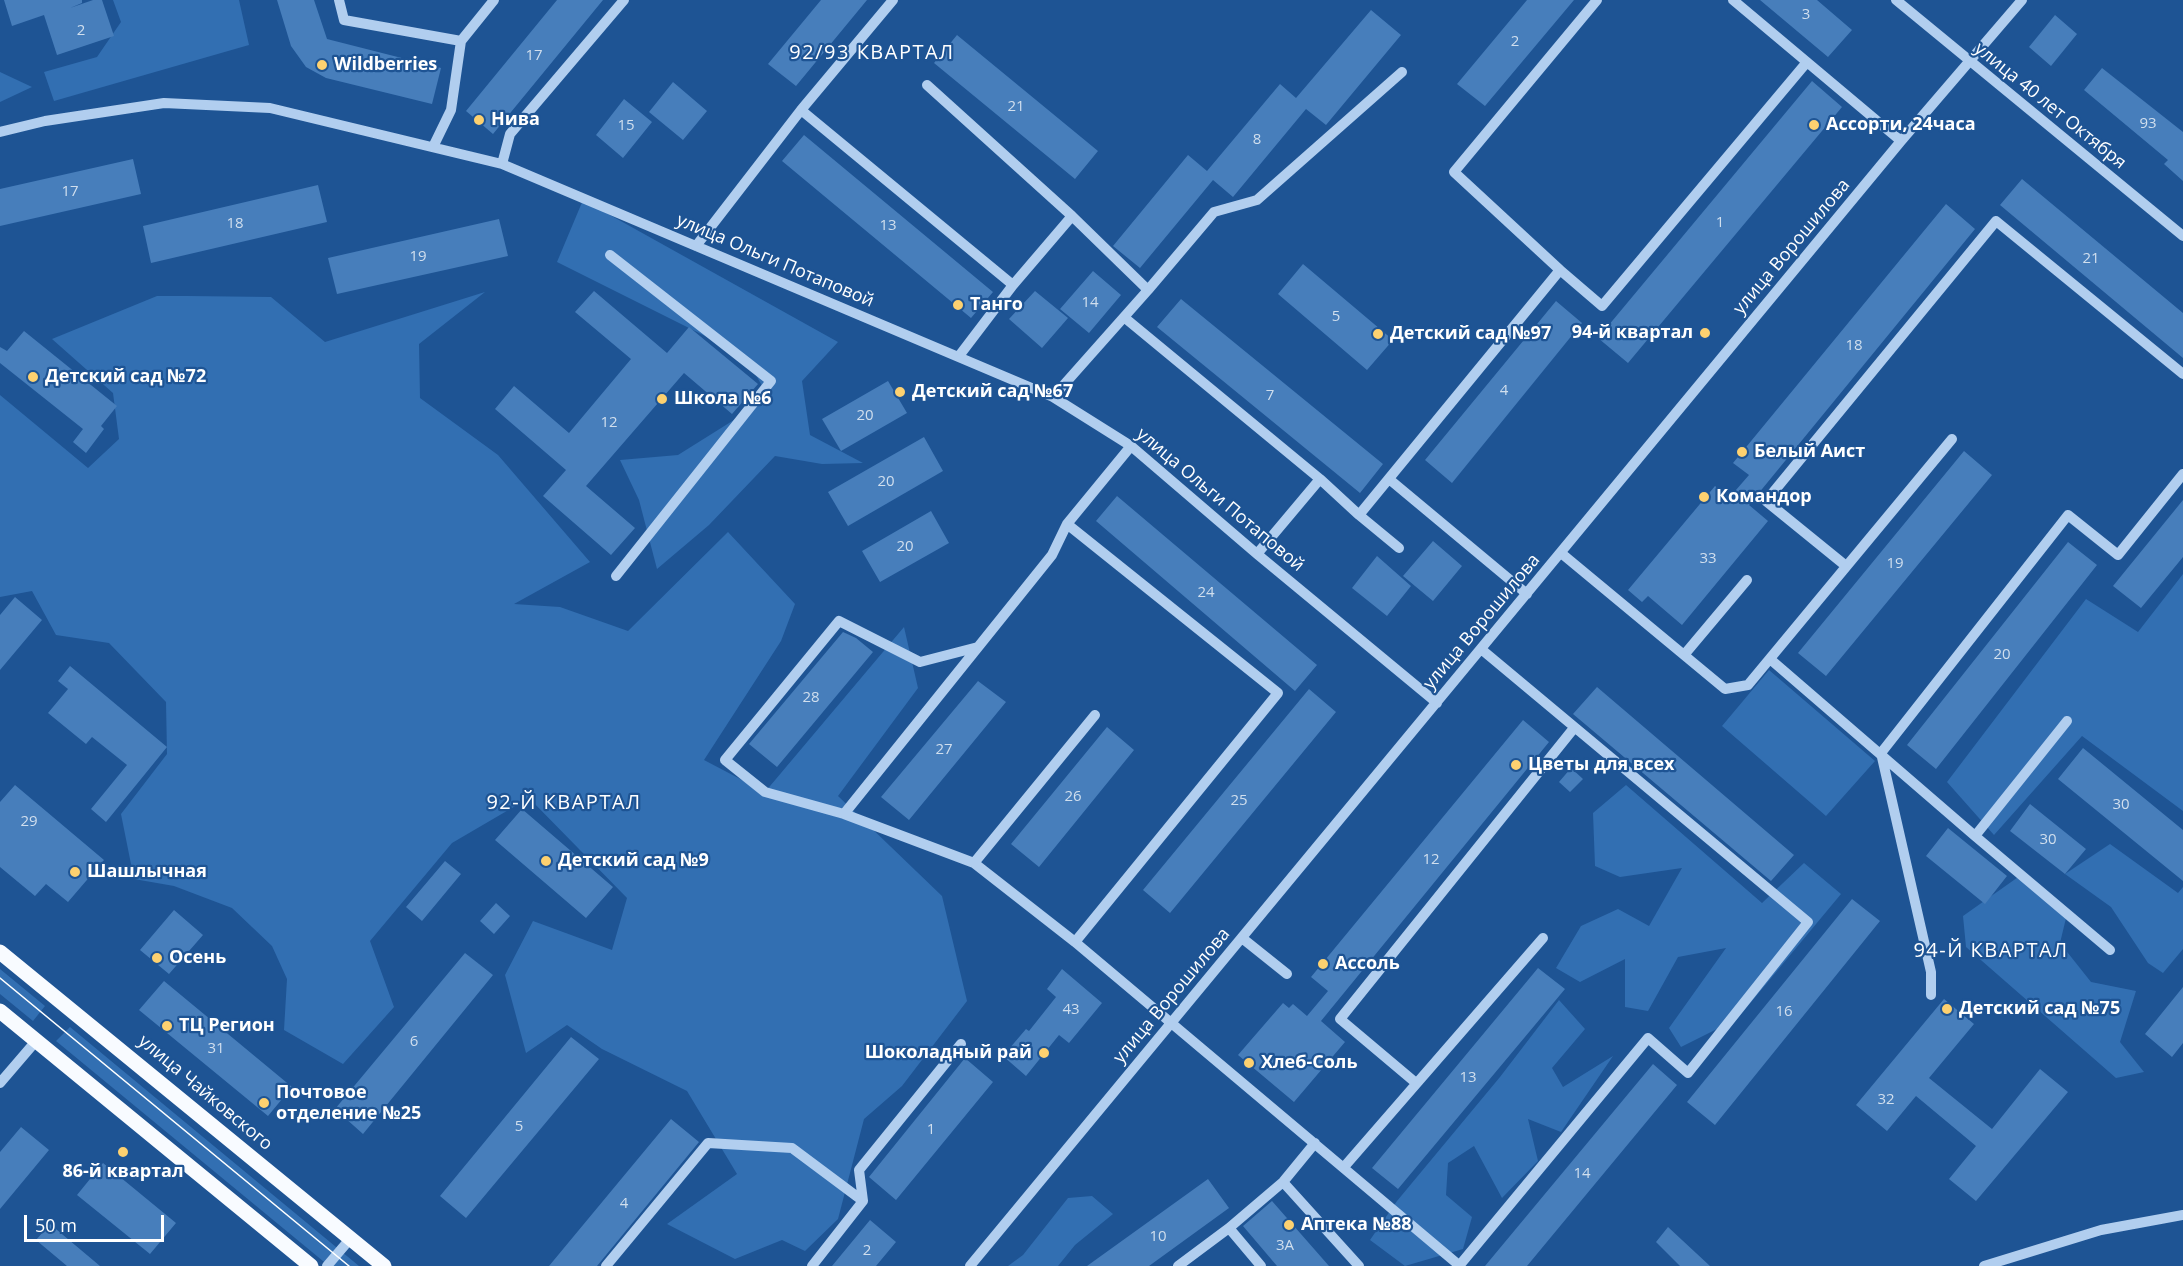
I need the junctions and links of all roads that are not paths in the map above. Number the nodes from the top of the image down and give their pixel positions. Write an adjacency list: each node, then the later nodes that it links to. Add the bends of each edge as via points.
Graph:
1 (339, 0): 9 (street, via 344,20)
2 (494, 0): 9 (street)
3 (624, 0): 18 (street, via 510,134)
4 (893, 0): 14 (street)
5 (1597, 0): 23 (street, via 1455,172)
6 (1733, 0): 11 (street)
7 (1896, 0): 10 (street, улица 40 лет Октября)
8 (2022, 0): 10 (street, улица Ворошилова)
9 (461, 41): 17 (street, via 451,110)
10 (1970, 61): 16 (street, улица Ворошилова); 20 (street, улица 40 лет Октября)
11 (1807, 62): 16 (street); 23 (street, via 1602,306)
12 (1402, 72): 25 (street, via 1257,200 1214,212)
13 (927, 86): 19 (street)
14 (801, 110): 21 (street); 24 (street)
15 (0, 132): 17 (street, улица Ольги Потаповой, via 164,103 270,108)
16 (1901, 141): 38 (street, улица Ворошилова)
17 (433, 147): 18 (street, улица Ольги Потаповой)
18 (502, 164): 21 (street, улица Ольги Потаповой)
19 (1072, 216): 24 (street); 25 (street)
20 (2183, 236)
21 (696, 246): 27 (street, улица Ольги Потаповой)
22 (610, 255): 41 (street, via 771,381)
23 (1560, 270): 34 (street)
24 (1013, 285): 27 (street)
25 (1149, 290): 26 (street)
26 (1125, 318): 29 (street); 33 (street)
27 (959, 356): 29 (street, улица Ольги Потаповой)
28 (2183, 374): 40 (street, via 1996,220 1766,501)
29 (1053, 398): 31 (street, улица Ольги Потаповой)
30 (1953, 440): 40 (street)
31 (1131, 446): 36 (street); 39 (street, улица Ольги Потаповой)
32 (2183, 474): 52 (street, via 2118,555 2068,515)
33 (1320, 479): 35 (street); 39 (street)
34 (1389, 479): 35 (street); 43 (street)
35 (1359, 515): 37 (street)
36 (1067, 524): 44 (street, via 1052,555); 58 (street, via 1278,693)
37 (1399, 548)
38 (1561, 553): 43 (street, улица Ворошилова); 46 (street)
39 (1257, 554): 48 (street, улица Ольги Потаповой)
40 (1846, 566): 47 (street)
41 (616, 576)
42 (1747, 580): 46 (street)
43 (1527, 594): 45 (street, улица Ворошилова)
44 (978, 647): 53 (street); 53 (street, via 920,662 840,621 725,760 765,792)
45 (1482, 650): 48 (street, улица Ворошилова); 51 (street)
46 (1684, 655): 47 (street, via 1725,689 1748,685)
47 (1770, 659): 52 (street)
48 (1437, 703): 56 (street, улица Ворошилова)
49 (1095, 716): 55 (street)
50 (2067, 721): 54 (street)
51 (1574, 728): 68 (street, via 1340,1019); 85 (street, via 1808,922 1688,1073 1648,1038)
52 (1881, 753): 54 (street); 62 (street, via 1931,972)
53 (844, 814): 55 (street)
54 (1975, 836): 59 (street)
55 (974, 863): 58 (street)
56 (1242, 938): 61 (street); 64 (street, улица Ворошилова)
57 (1543, 938): 68 (street)
58 (1075, 942): 64 (street)
59 (2110, 950)
60 (0, 952): 75 (main road, улица Чайковского)
61 (1287, 974)
62 (1931, 995)
63 (0, 1011): 65 (main road)
64 (1170, 1022): 69 (street); 81 (street, улица Ворошилова)
65 (36, 1041): 67 (street); 76 (main road)
66 (961, 1044): 72 (street, via 859,1170)
67 (0, 1083)
68 (1416, 1083): 70 (street)
69 (1315, 1143): 70 (street); 71 (street)
70 (1344, 1167): 85 (street)
71 (1283, 1182): 74 (street); 84 (street)
72 (863, 1201): 79 (street, via 792,1148 708,1143); 80 (street)
73 (2183, 1215): 86 (street, via 2101,1230)
74 (1229, 1228): 82 (street); 83 (street)
75 (350, 1239): 77 (street); 78 (main road, улица Чайковского)
76 (311, 1266)
77 (327, 1266)
78 (384, 1266)
79 (606, 1266)
80 (812, 1266)
81 (970, 1266)
82 (1178, 1266)
83 (1261, 1266)
84 (1359, 1266)
85 (1460, 1266)
86 (1984, 1266)

